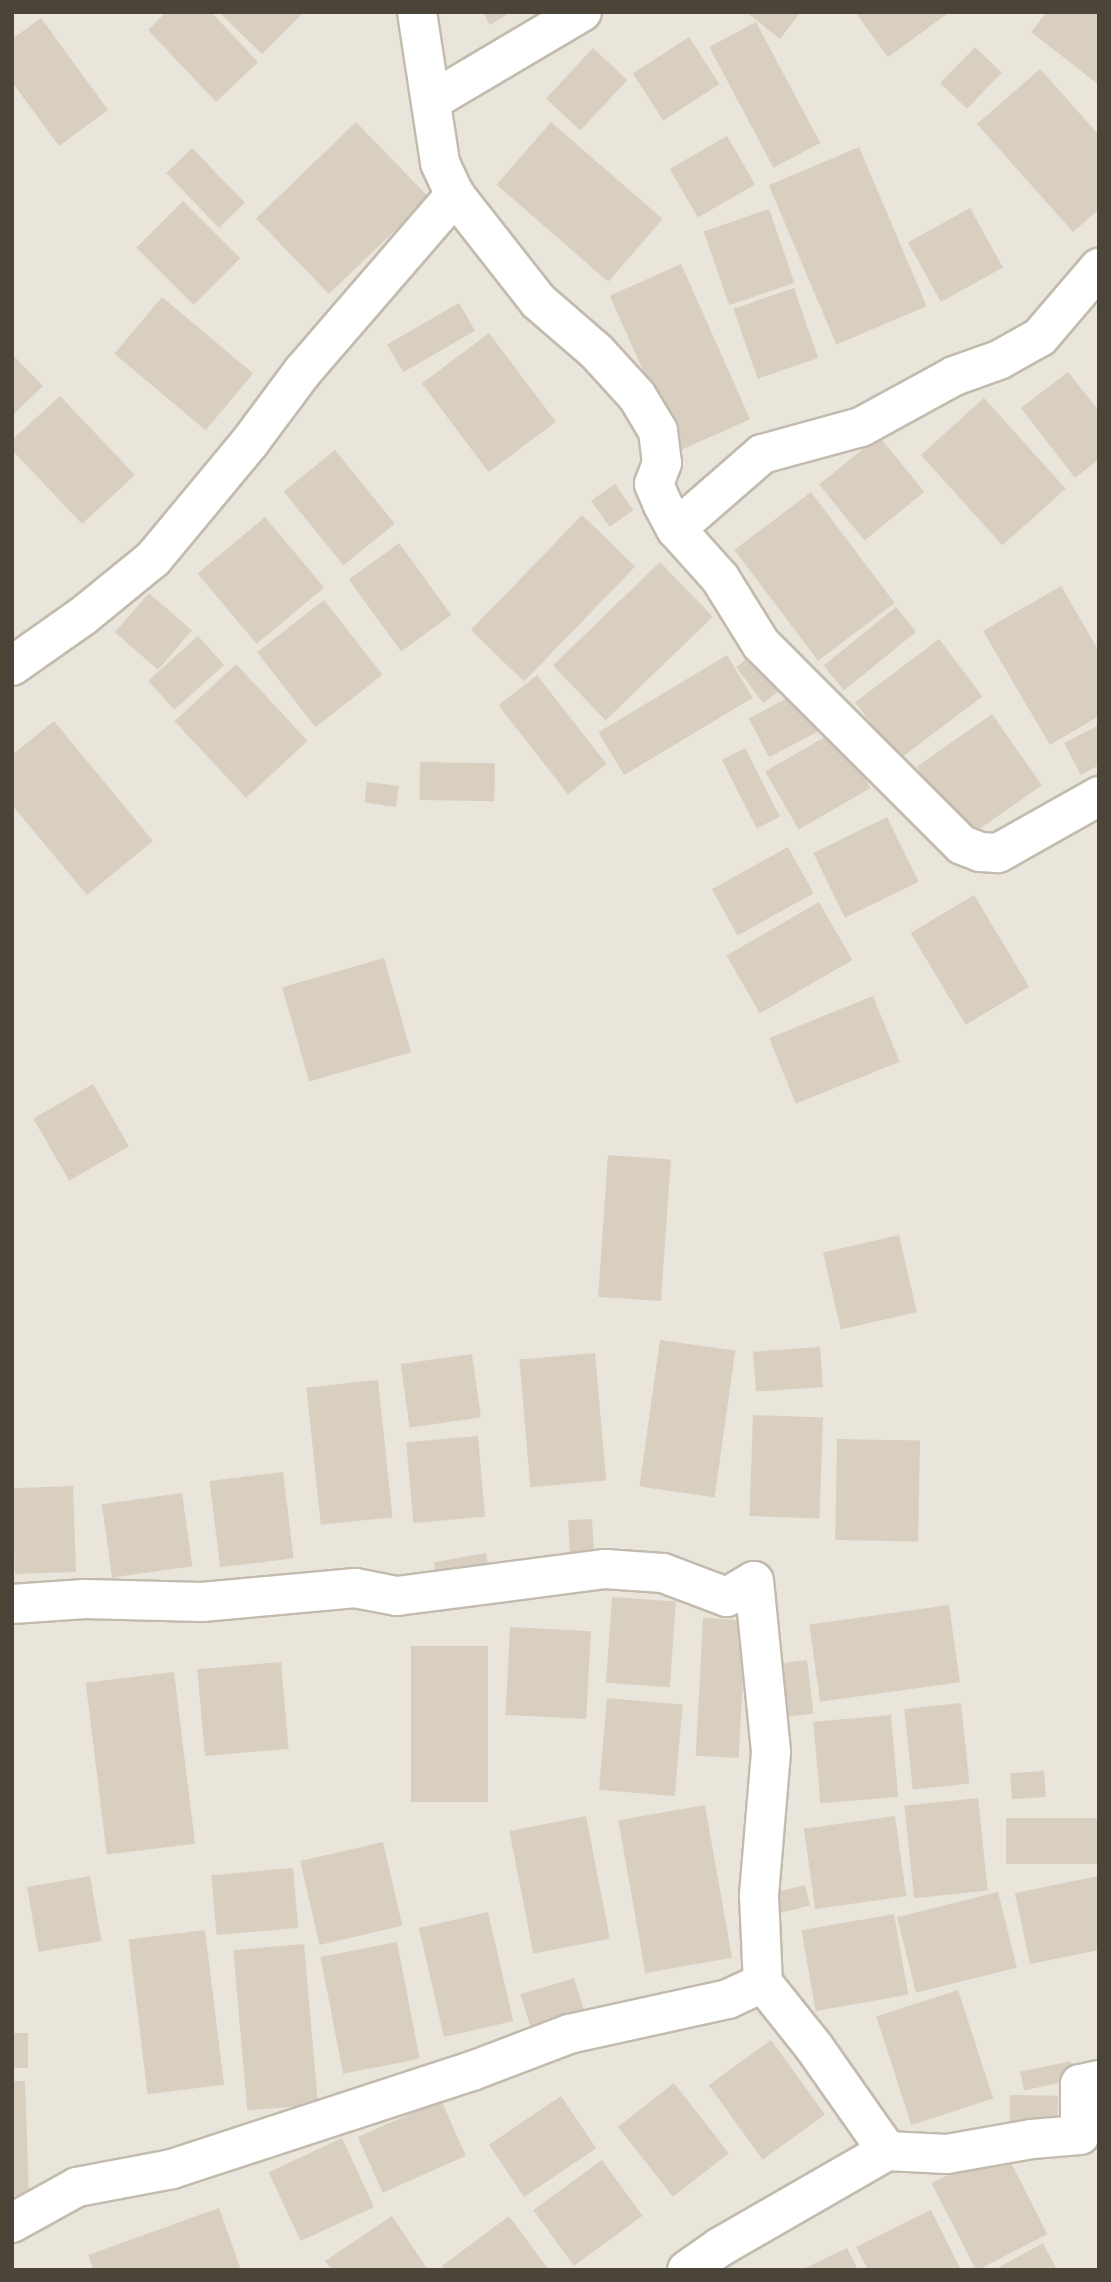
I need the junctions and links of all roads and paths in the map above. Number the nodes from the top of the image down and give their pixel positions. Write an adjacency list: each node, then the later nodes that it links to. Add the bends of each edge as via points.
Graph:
1 (416, 12): 3 (street)
2 (582, 12): 3 (street)
3 (433, 100): 4 (street, via 440,163)
4 (455, 195): 6 (street, via 538,301 596,351 637,396 658,431 662,463 654,484); 7 (street, via 303,371 153,559)
5 (1099, 268): 6 (street, via 1040,337 999,360 954,376 861,427 762,453)
6 (676, 529): 8 (street, via 720,578 761,644 962,845 998,853)
7 (12, 666)
8 (1099, 796)
9 (12, 1604): 10 (street, via 85,1599 202,1602 355,1588 397,1596 604,1569 663,1573 727,1597 754,1581 771,1752 759,1896)
10 (762, 1983): 12 (street, via 814,2046); 13 (street, via 728,1999 569,2034 172,2169 77,2187)
11 (1099, 2080): 12 (street, via 1080,2084 1080,2135 947,2154)
12 (887, 2151): 14 (street)
13 (12, 2222)
14 (687, 2270)

